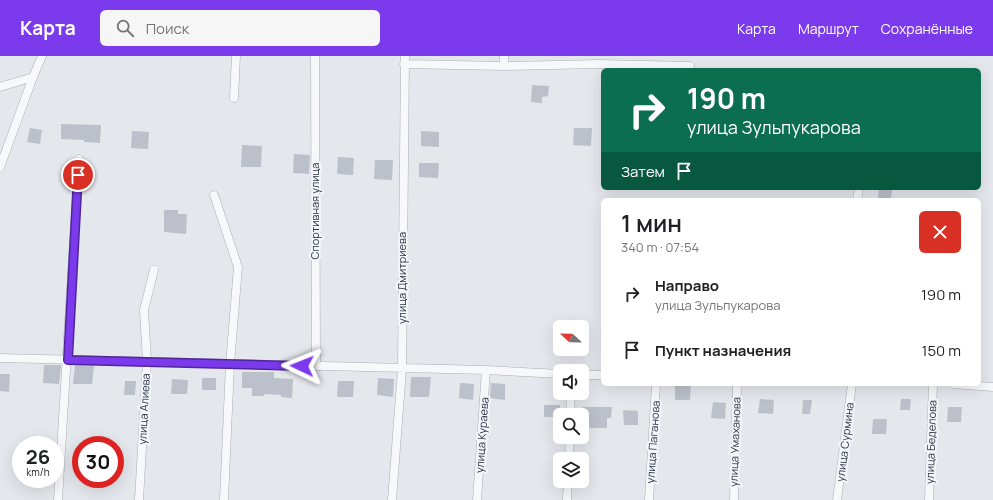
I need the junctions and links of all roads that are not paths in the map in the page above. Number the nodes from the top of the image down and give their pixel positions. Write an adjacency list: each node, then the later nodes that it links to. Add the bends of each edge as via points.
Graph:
1 (42, 56): 8 (street)
2 (236, 56): 10 (street)
3 (315, 56): 19 (street, Спортивная улица)
4 (504, 56): 6 (street)
5 (404, 60): 6 (street); 20 (street, улица Дмитриева)
6 (504, 66): 7 (street)
7 (690, 66)
8 (33, 77): 9 (street); 12 (street)
9 (0, 87)
10 (234, 98)
11 (79, 160): 16 (street)
12 (0, 167)
13 (214, 195): 18 (street, via 238,267)
14 (154, 270): 17 (street, улица Алиева, via 144,310)
15 (0, 358): 16 (street)
16 (68, 360): 17 (street); 32 (street)
17 (147, 362): 18 (street); 33 (street, улица Алиева)
18 (230, 364): 19 (street); 34 (street)
19 (316, 366): 20 (street)
20 (402, 369): 21 (street); 35 (street, улица Дмитриева)
21 (486, 370): 22 (street); 36 (street, улица Кураева)
22 (553, 374)
23 (589, 374): 24 (street)
24 (601, 375)
25 (656, 386): 38 (street, улица Паганова)
26 (737, 386): 39 (street, улица Умаханова)
27 (852, 386): 40 (street, улица Сурмина)
28 (933, 386): 41 (street, улица Беделова)
29 (980, 386): 30 (street)
30 (993, 387)
31 (568, 488): 37 (street)
32 (58, 500)
33 (139, 500)
34 (224, 500)
35 (392, 500)
36 (478, 500)
37 (567, 500)
38 (649, 500)
39 (734, 500)
40 (837, 500)
41 (929, 500)

